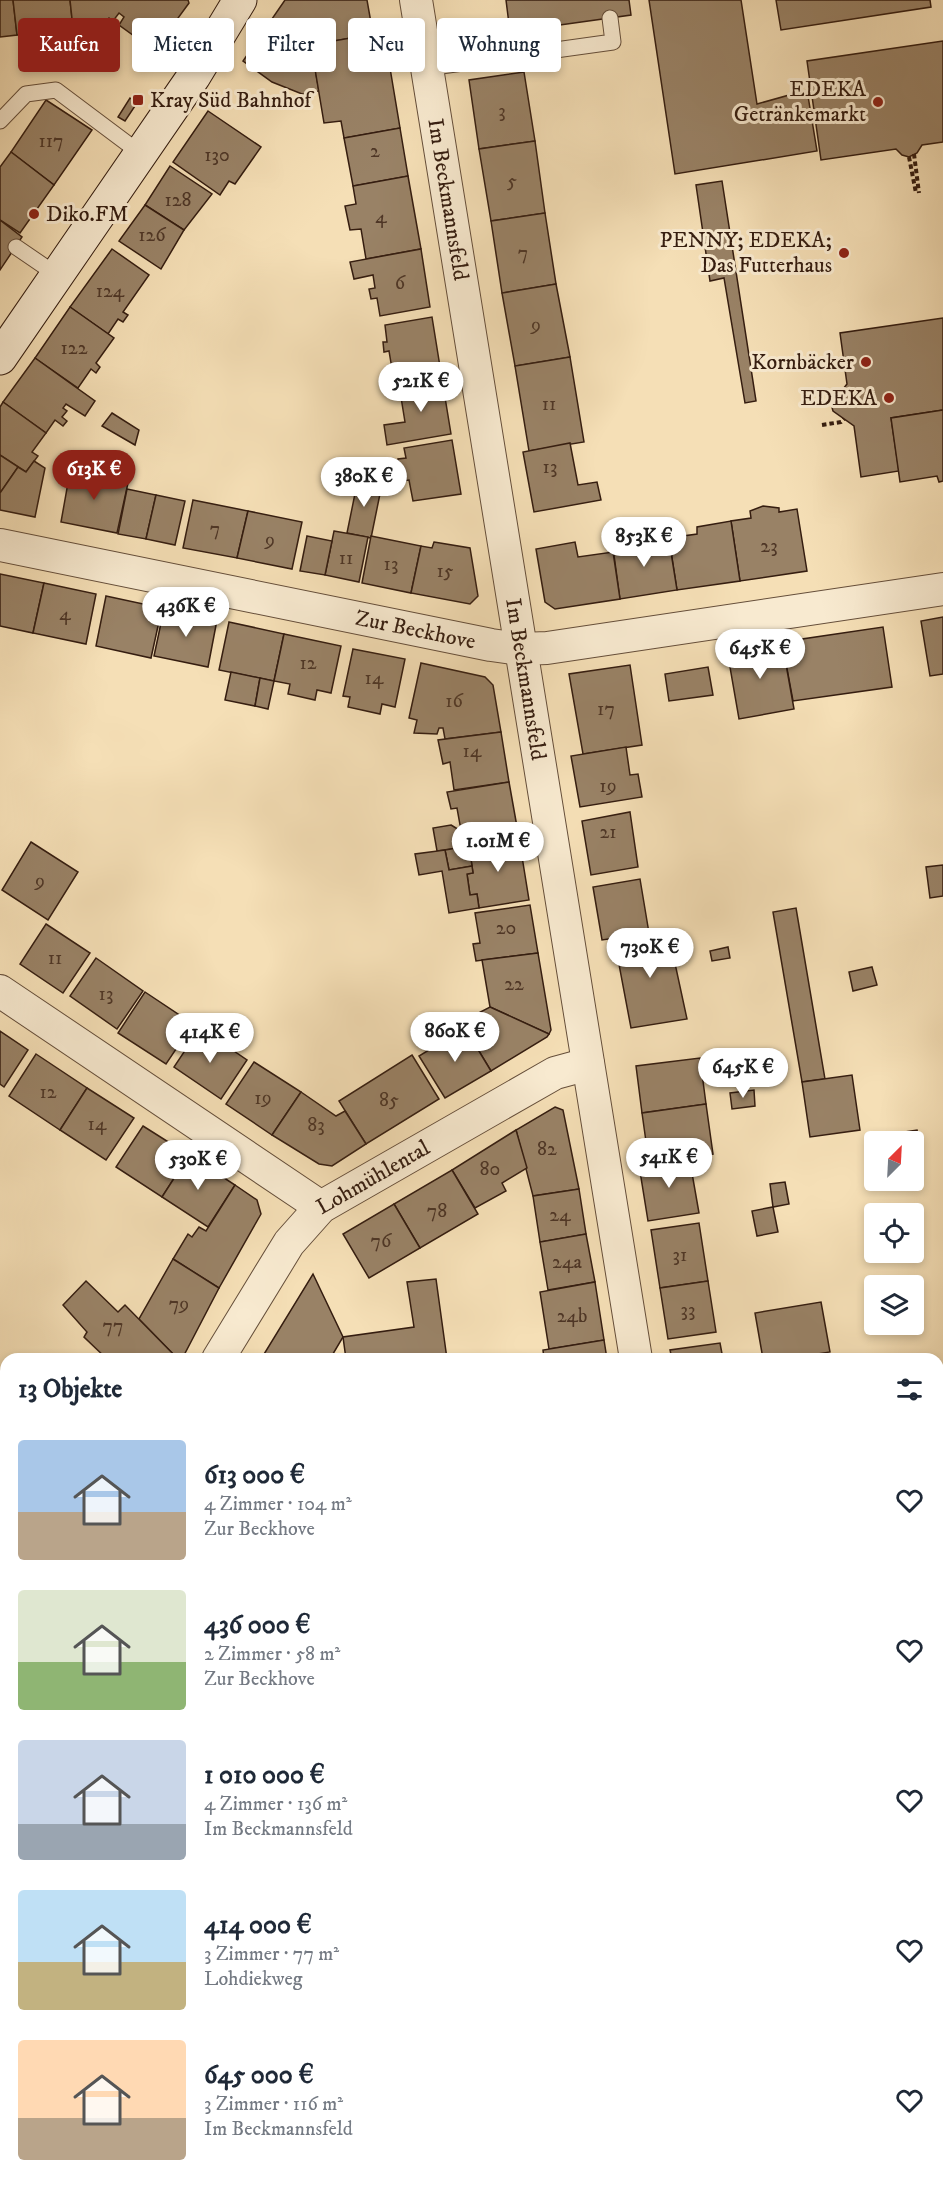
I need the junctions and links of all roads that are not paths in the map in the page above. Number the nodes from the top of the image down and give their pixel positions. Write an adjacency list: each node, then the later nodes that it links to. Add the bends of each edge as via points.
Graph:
1 (240, 0): 6 (main road, via 194,76)
2 (417, 0): 4 (street, Im Beckmannsfeld)
3 (610, 18): 4 (lane, via 614,42)
4 (427, 68): 12 (street, Im Beckmannsfeld)
5 (0, 121): 6 (lane, via 26,94 56,90)
6 (140, 153): 8 (main road)
7 (16, 247): 8 (lane)
8 (57, 275): 9 (main road)
9 (0, 358)
10 (0, 545): 12 (street, Zur Beckhove)
11 (943, 589): 12 (street, Zur Beckhove)
12 (521, 649): 14 (street, Im Beckmannsfeld)
13 (0, 991): 15 (street)
14 (588, 1064): 15 (street, Lohmühlental, via 555,1073); 17 (street, Im Beckmannsfeld)
15 (321, 1207): 16 (street, Lohmühlental, via 289,1243)
16 (222, 1353)
17 (635, 1353)

